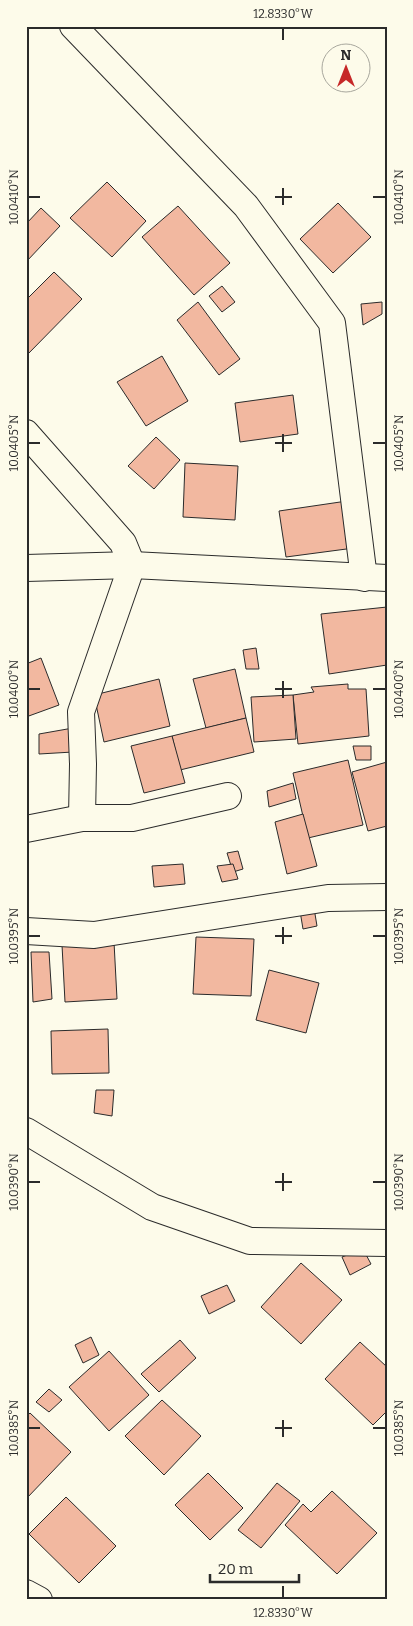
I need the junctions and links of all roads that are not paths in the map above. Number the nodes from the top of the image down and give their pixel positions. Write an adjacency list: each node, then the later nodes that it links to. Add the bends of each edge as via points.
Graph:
1 (73, 26): 5 (street, via 246,206 332,323)
2 (26, 433): 3 (street, via 123,542)
3 (132, 565): 4 (street); 5 (street); 7 (street, via 81,712)
4 (26, 568)
5 (376, 578)
6 (228, 796): 7 (street, via 132,818)
7 (82, 818): 8 (street)
8 (26, 829)
9 (387, 898): 10 (street, via 328,898 94,935)
10 (26, 932)
11 (26, 1131): 12 (street, via 152,1207 250,1241)
12 (387, 1242)
13 (26, 1593): 14 (street)
14 (39, 1600)

